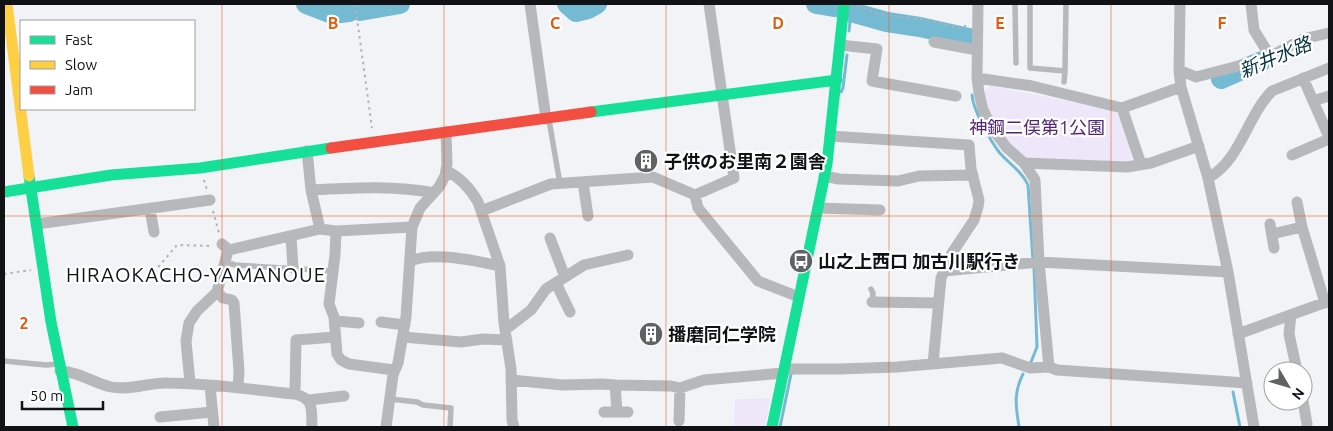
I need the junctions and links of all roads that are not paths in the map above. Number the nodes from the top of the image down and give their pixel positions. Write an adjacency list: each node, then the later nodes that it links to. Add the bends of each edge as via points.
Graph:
1 (7, 4): 28 (street)
2 (530, 4): 32 (street)
3 (709, 4): 25 (street)
4 (844, 4): 13 (street)
5 (978, 4): 14 (street)
6 (1015, 4): 16 (lane)
7 (1030, 4): 19 (lane, via 1030,68)
8 (1066, 4): 19 (lane)
9 (1180, 4): 18 (street)
10 (1251, 4): 15 (street, via 1254,30)
11 (1329, 33): 15 (street, via 1303,38)
12 (934, 42): 14 (street)
13 (840, 45): 22 (street); 26 (street, via 877,49 872,81)
14 (977, 50): 20 (street)
15 (1270, 56): 18 (street, via 1196,77)
16 (1016, 63)
17 (1329, 68): 21 (street)
18 (1179, 70): 24 (street)
19 (1065, 72): 23 (lane)
20 (977, 78): 30 (street, via 1032,86); 40 (street, via 983,110 994,131)
21 (1303, 78): 29 (street); 45 (street, via 1272,91 1266,97 1244,137 1219,172)
22 (837, 80): 25 (street); 35 (street)
23 (1064, 82)
24 (1181, 88): 30 (street); 37 (street)
25 (722, 95): 32 (street); 52 (street, via 734,178)
26 (956, 96)
27 (1329, 96): 29 (street)
28 (20, 100)
29 (1313, 101): 33 (street)
30 (1122, 108): 41 (street)
31 (21, 110): 48 (street)
32 (547, 119): 34 (street); 47 (lane)
33 (1326, 120): 36 (street)
34 (446, 132): 38 (street); 42 (street)
35 (830, 136): 43 (street, via 969,145); 44 (street)
36 (1329, 138): 39 (street)
37 (1198, 146): 41 (street); 45 (street)
38 (307, 151): 48 (street, via 200,168 111,175); 49 (street)
39 (1292, 155)
40 (1024, 163): 41 (street, via 1127,167); 72 (street, via 1035,180)
41 (1141, 164)
42 (446, 171): 51 (street); 58 (street, via 468,187)
43 (973, 174): 44 (street, via 919,176 898,181); 76 (street, via 978,207 974,220)
44 (824, 176): 56 (street)
45 (1208, 178): 77 (street)
46 (582, 182): 47 (street); 52 (street, via 653,177); 59 (street)
47 (560, 184): 58 (street, via 551,184)
48 (32, 188): 50 (street); 60 (street)
49 (311, 190): 51 (street, via 390,187); 63 (street)
50 (4, 192)
51 (434, 193): 61 (street, via 420,208)
52 (695, 195): 81 (street, via 698,208 758,281)
53 (210, 200): 55 (street)
54 (1297, 202): 62 (street)
55 (150, 208): 60 (street); 65 (street)
56 (818, 208): 57 (street); 81 (street)
57 (880, 210)
58 (481, 211): 73 (street)
59 (588, 216)
60 (37, 224): 97 (street)
61 (412, 227): 64 (street); 70 (street)
62 (1302, 227): 68 (street, via 1271,229); 84 (street)
63 (320, 229): 64 (street); 66 (street)
64 (336, 231): 75 (street)
65 (154, 232)
66 (291, 236): 71 (street, via 226,247); 74 (street)
67 (550, 238): 78 (street)
68 (1274, 248)
69 (628, 255): 78 (street, via 584,265)
70 (411, 261): 73 (street, via 419,257 456,258); 90 (street)
71 (225, 262): 74 (lane); 80 (street)
72 (1039, 262): 76 (street); 77 (street); 98 (street)
73 (500, 266): 92 (street)
74 (293, 268): 75 (lane)
75 (333, 271): 87 (street, via 329,304)
76 (944, 271): 83 (street)
77 (1228, 272): 91 (street)
78 (561, 280): 85 (street); 92 (street, via 546,289)
79 (870, 289): 82 (lane)
80 (217, 292): 102 (street, via 189,323 186,341); 106 (street, via 234,303)
81 (799, 296): 100 (street)
82 (872, 302): 83 (street)
83 (938, 302): 96 (street)
84 (1327, 302): 86 (street)
85 (570, 312)
86 (1292, 315): 91 (street); 95 (street, via 1289,334)
87 (335, 321): 89 (street); 93 (street)
88 (381, 322): 90 (street)
89 (359, 323)
90 (404, 331): 92 (street, via 446,341); 99 (street)
91 (1238, 334): 103 (street)
92 (506, 335): 101 (street)
93 (335, 337): 99 (street, via 337,354 345,362); 108 (street, via 296,340)
94 (4, 361): 97 (lane)
95 (1295, 361)
96 (933, 364): 98 (street, via 1002,358 1030,368); 100 (street)
97 (59, 367): 102 (street, via 110,387); 118 (street)
98 (1049, 367): 103 (street)
99 (394, 370): 110 (street)
100 (783, 371): 107 (street, via 704,380); 124 (street)
101 (512, 380): 105 (street); 123 (street)
102 (190, 383): 104 (street)
103 (1247, 383): 125 (street)
104 (210, 386): 106 (street); 113 (street)
105 (615, 386): 107 (street); 114 (street, via 622,412)
106 (238, 388): 108 (street)
107 (680, 388): 116 (street)
108 (295, 394): 111 (street)
109 (344, 396): 111 (street)
110 (390, 399): 121 (street); 122 (lane, via 451,408)
111 (308, 400): 120 (street)
112 (1308, 411): 117 (street)
113 (212, 412): 115 (street); 119 (street)
114 (604, 412)
115 (160, 417)
116 (679, 421)
117 (1307, 424)
118 (73, 427)
119 (214, 427)
120 (312, 427)
121 (386, 427)
122 (450, 427)
123 (514, 427)
124 (772, 427)
125 (1254, 427)

